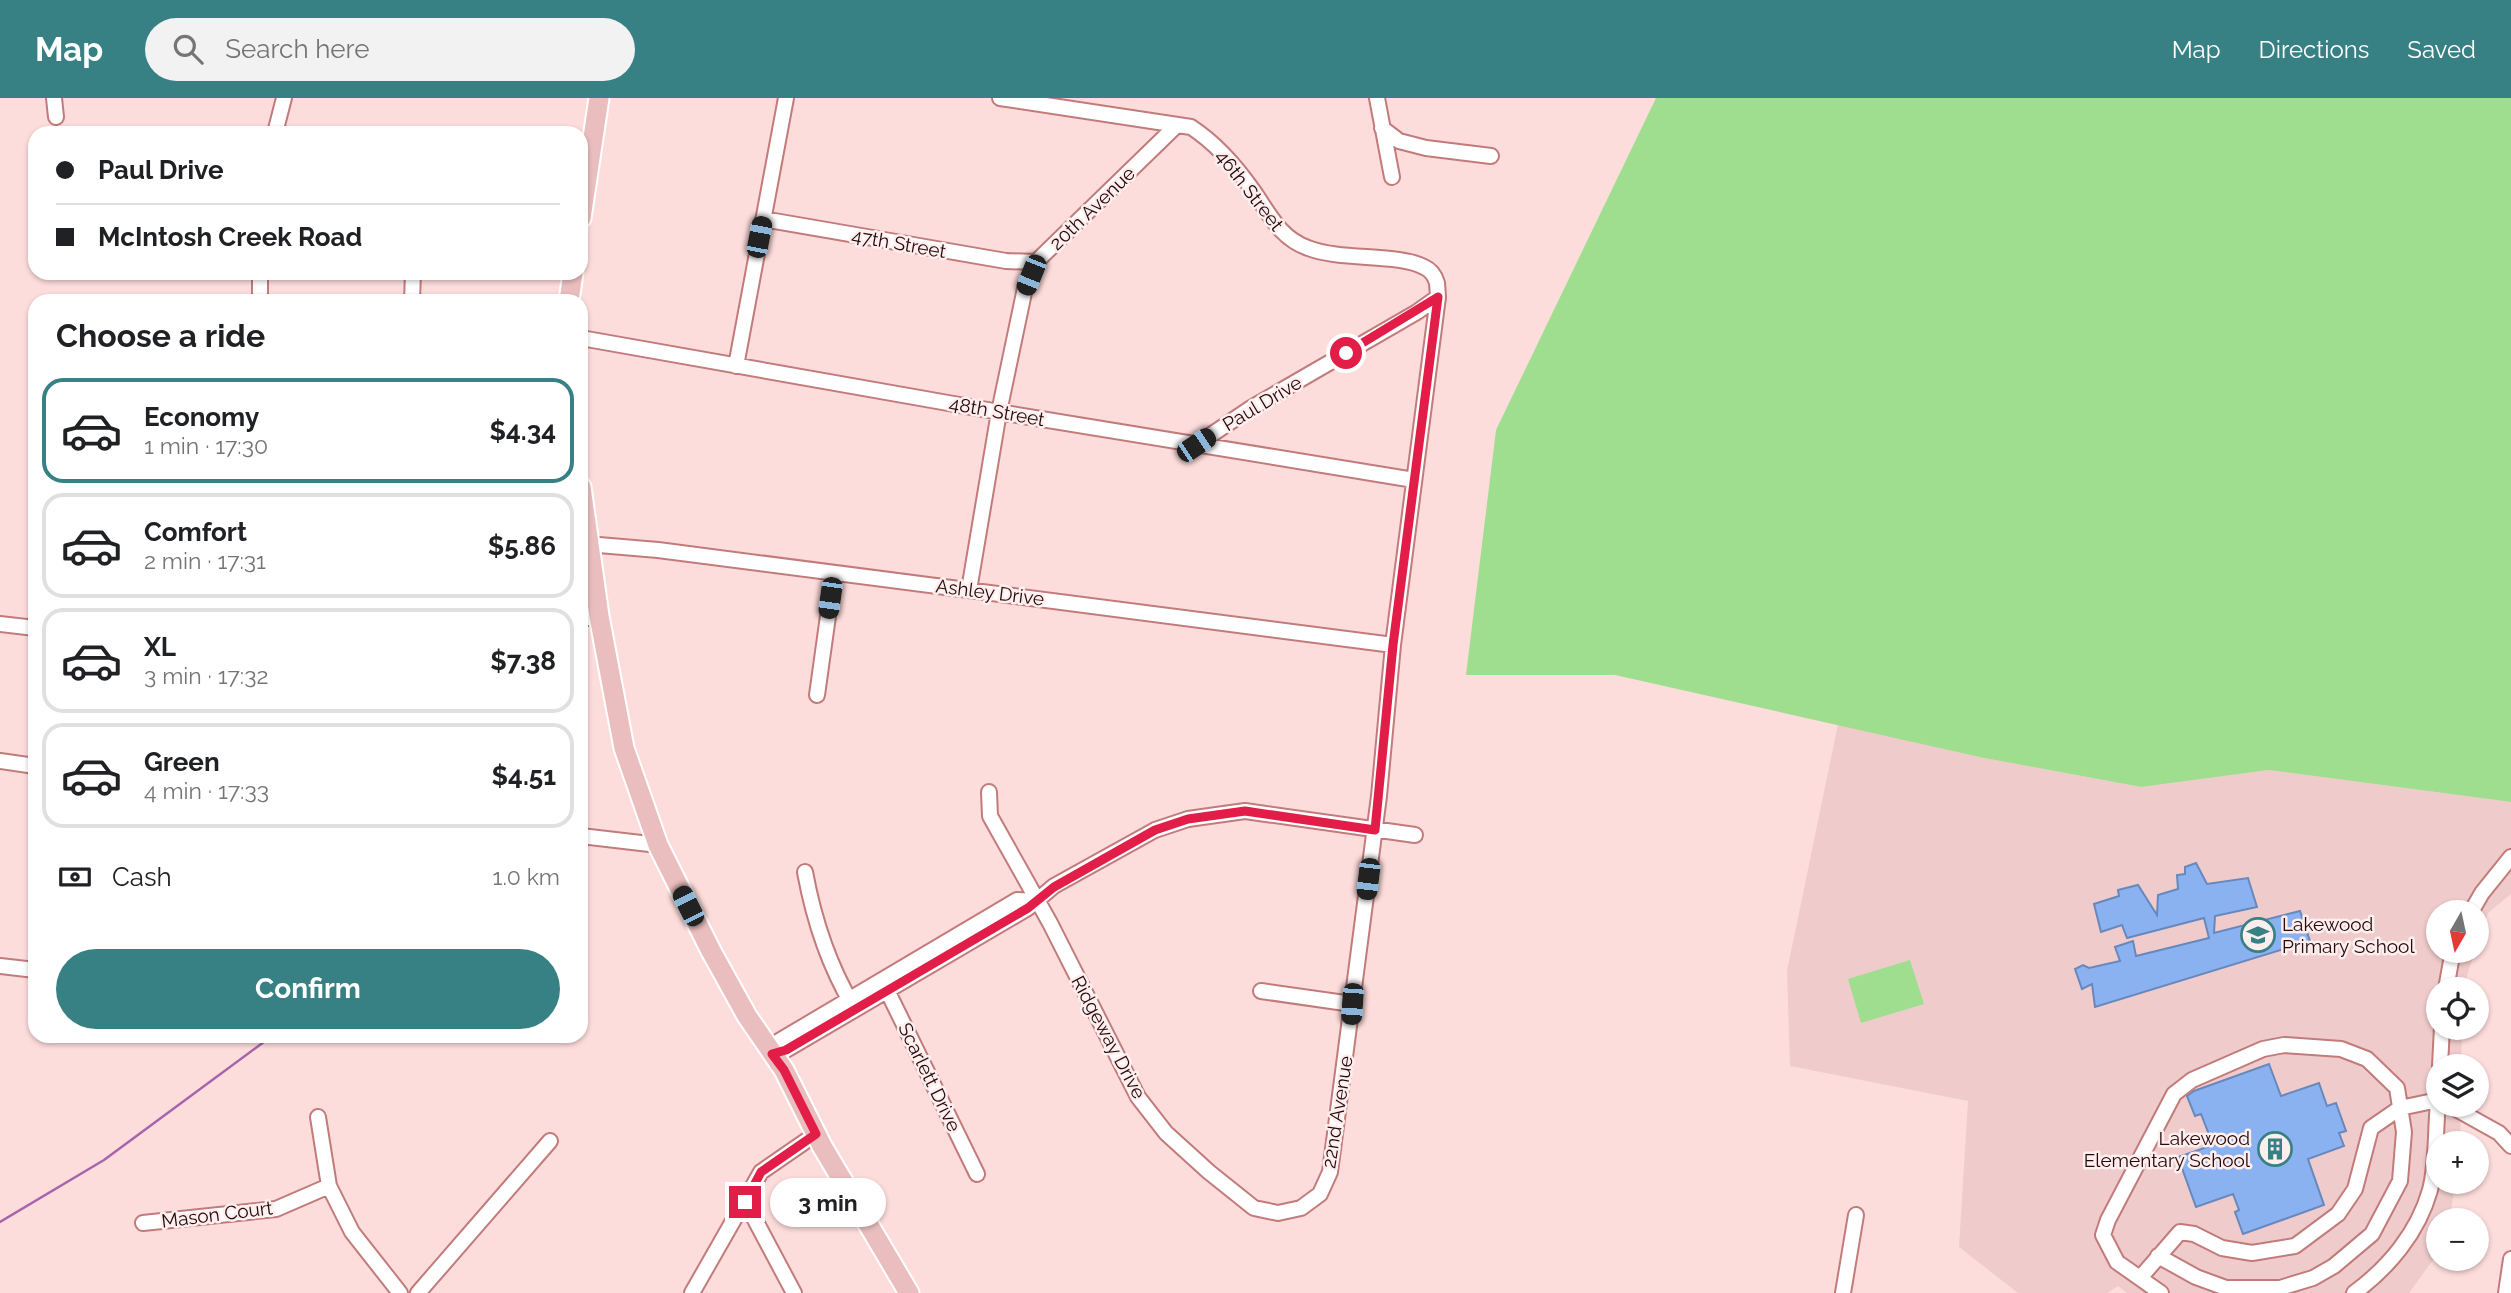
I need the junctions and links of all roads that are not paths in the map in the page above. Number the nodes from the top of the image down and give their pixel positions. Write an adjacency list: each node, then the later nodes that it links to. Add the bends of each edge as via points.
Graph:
1 (54, 98): 7 (street)
2 (284, 98): 9 (street)
3 (599, 98): 12 (main road)
4 (786, 98): 14 (street)
5 (1000, 98): 8 (street, 46th Street)
6 (1377, 98): 10 (street)
7 (56, 117)
8 (1177, 125): 15 (street, 20th Avenue); 16 (street, 46th Street, via 1191,127 1211,140 1289,239 1309,249 1425,267 1435,276)
9 (277, 126)
10 (1382, 128): 11 (street, via 1399,141 1426,148); 13 (street)
11 (1491, 156)
12 (588, 171)
13 (1392, 177)
14 (763, 219): 15 (street, 47th Street, via 1006,261); 18 (street)
15 (1036, 262): 19 (street, 20th Avenue, via 1025,288)
16 (1438, 297): 20 (street, Paul Drive); 21 (street, 22nd Avenue)
17 (588, 339): 18 (street, 48th Street)
18 (736, 366): 19 (street, 48th Street)
19 (999, 412): 20 (street, 48th Street); 25 (street, 20th Avenue)
20 (1196, 445): 21 (street, 48th Street)
21 (1414, 480): 29 (street, 22nd Avenue)
22 (588, 544): 24 (street, Ashley Drive)
23 (588, 568): 26 (main road)
24 (834, 573): 25 (street, Ashley Drive); 30 (street)
25 (969, 590): 29 (street, Ashley Drive)
26 (590, 617): 37 (main road, via 624,748)
27 (0, 624): 28 (street)
28 (28, 627)
29 (1393, 645): 34 (street, 22nd Avenue)
30 (817, 695)
31 (0, 761): 32 (street)
32 (28, 765)
33 (989, 792): 41 (street, Ridgeway Drive, via 990,816)
34 (1375, 830): 35 (street); 41 (street, via 1245,811 1188,819 1124,846); 47 (street, 22nd Avenue)
35 (1415, 835)
36 (588, 837): 37 (street)
37 (658, 845): 48 (main road, via 706,942)
38 (2511, 857): 40 (street)
39 (805, 872): 46 (street, via 817,928 839,983)
40 (2478, 900)
41 (1038, 901): 44 (street); 60 (street, Ridgeway Drive, via 1151,1116 1209,1172 1255,1208 1278,1213)
42 (0, 965): 43 (street)
43 (28, 969)
44 (885, 986): 46 (street); 57 (street, Scarlett Drive)
45 (1261, 991): 47 (street)
46 (853, 1004): 48 (street, via 786,1050)
47 (1352, 1004): 60 (street, 22nd Avenue, via 1330,1172 1320,1194)
48 (772, 1054): 54 (main road)
49 (2426, 1104): 50 (street)
50 (2400, 1108): 63 (street, via 2371,1128 2355,1189 2338,1214 2295,1246 2252,1253 2222,1248 2180,1232); 63 (street, via 2404,1132 2400,1181 2372,1234 2334,1266 2280,1289 2226,1288); 65 (street, via 2397,1088 2367,1059 2341,1049 2284,1045 2263,1049 2192,1080 2174,1094 2103,1235 2117,1262)
51 (318, 1117): 58 (street)
52 (2437, 1117): 73 (street, via 2430,1189 2422,1210 2400,1251)
53 (2470, 1117): 56 (street, via 2499,1133)
54 (816, 1134): 59 (street, via 761,1172); 70 (main road)
55 (550, 1141): 67 (street)
56 (2511, 1146)
57 (977, 1174)
58 (329, 1186): 62 (street, Mason Court, via 276,1209); 66 (street, via 352,1232)
59 (745, 1202): 68 (street); 69 (street)
60 (1301, 1208)
61 (1856, 1215): 71 (street)
62 (144, 1223)
63 (2158, 1256): 65 (street)
64 (2511, 1259): 74 (street)
65 (2140, 1278): 72 (street)
66 (400, 1293)
67 (418, 1293)
68 (692, 1293)
69 (794, 1293)
70 (909, 1293)
71 (1843, 1293)
72 (2161, 1293)
73 (2354, 1293)
74 (2506, 1293)

